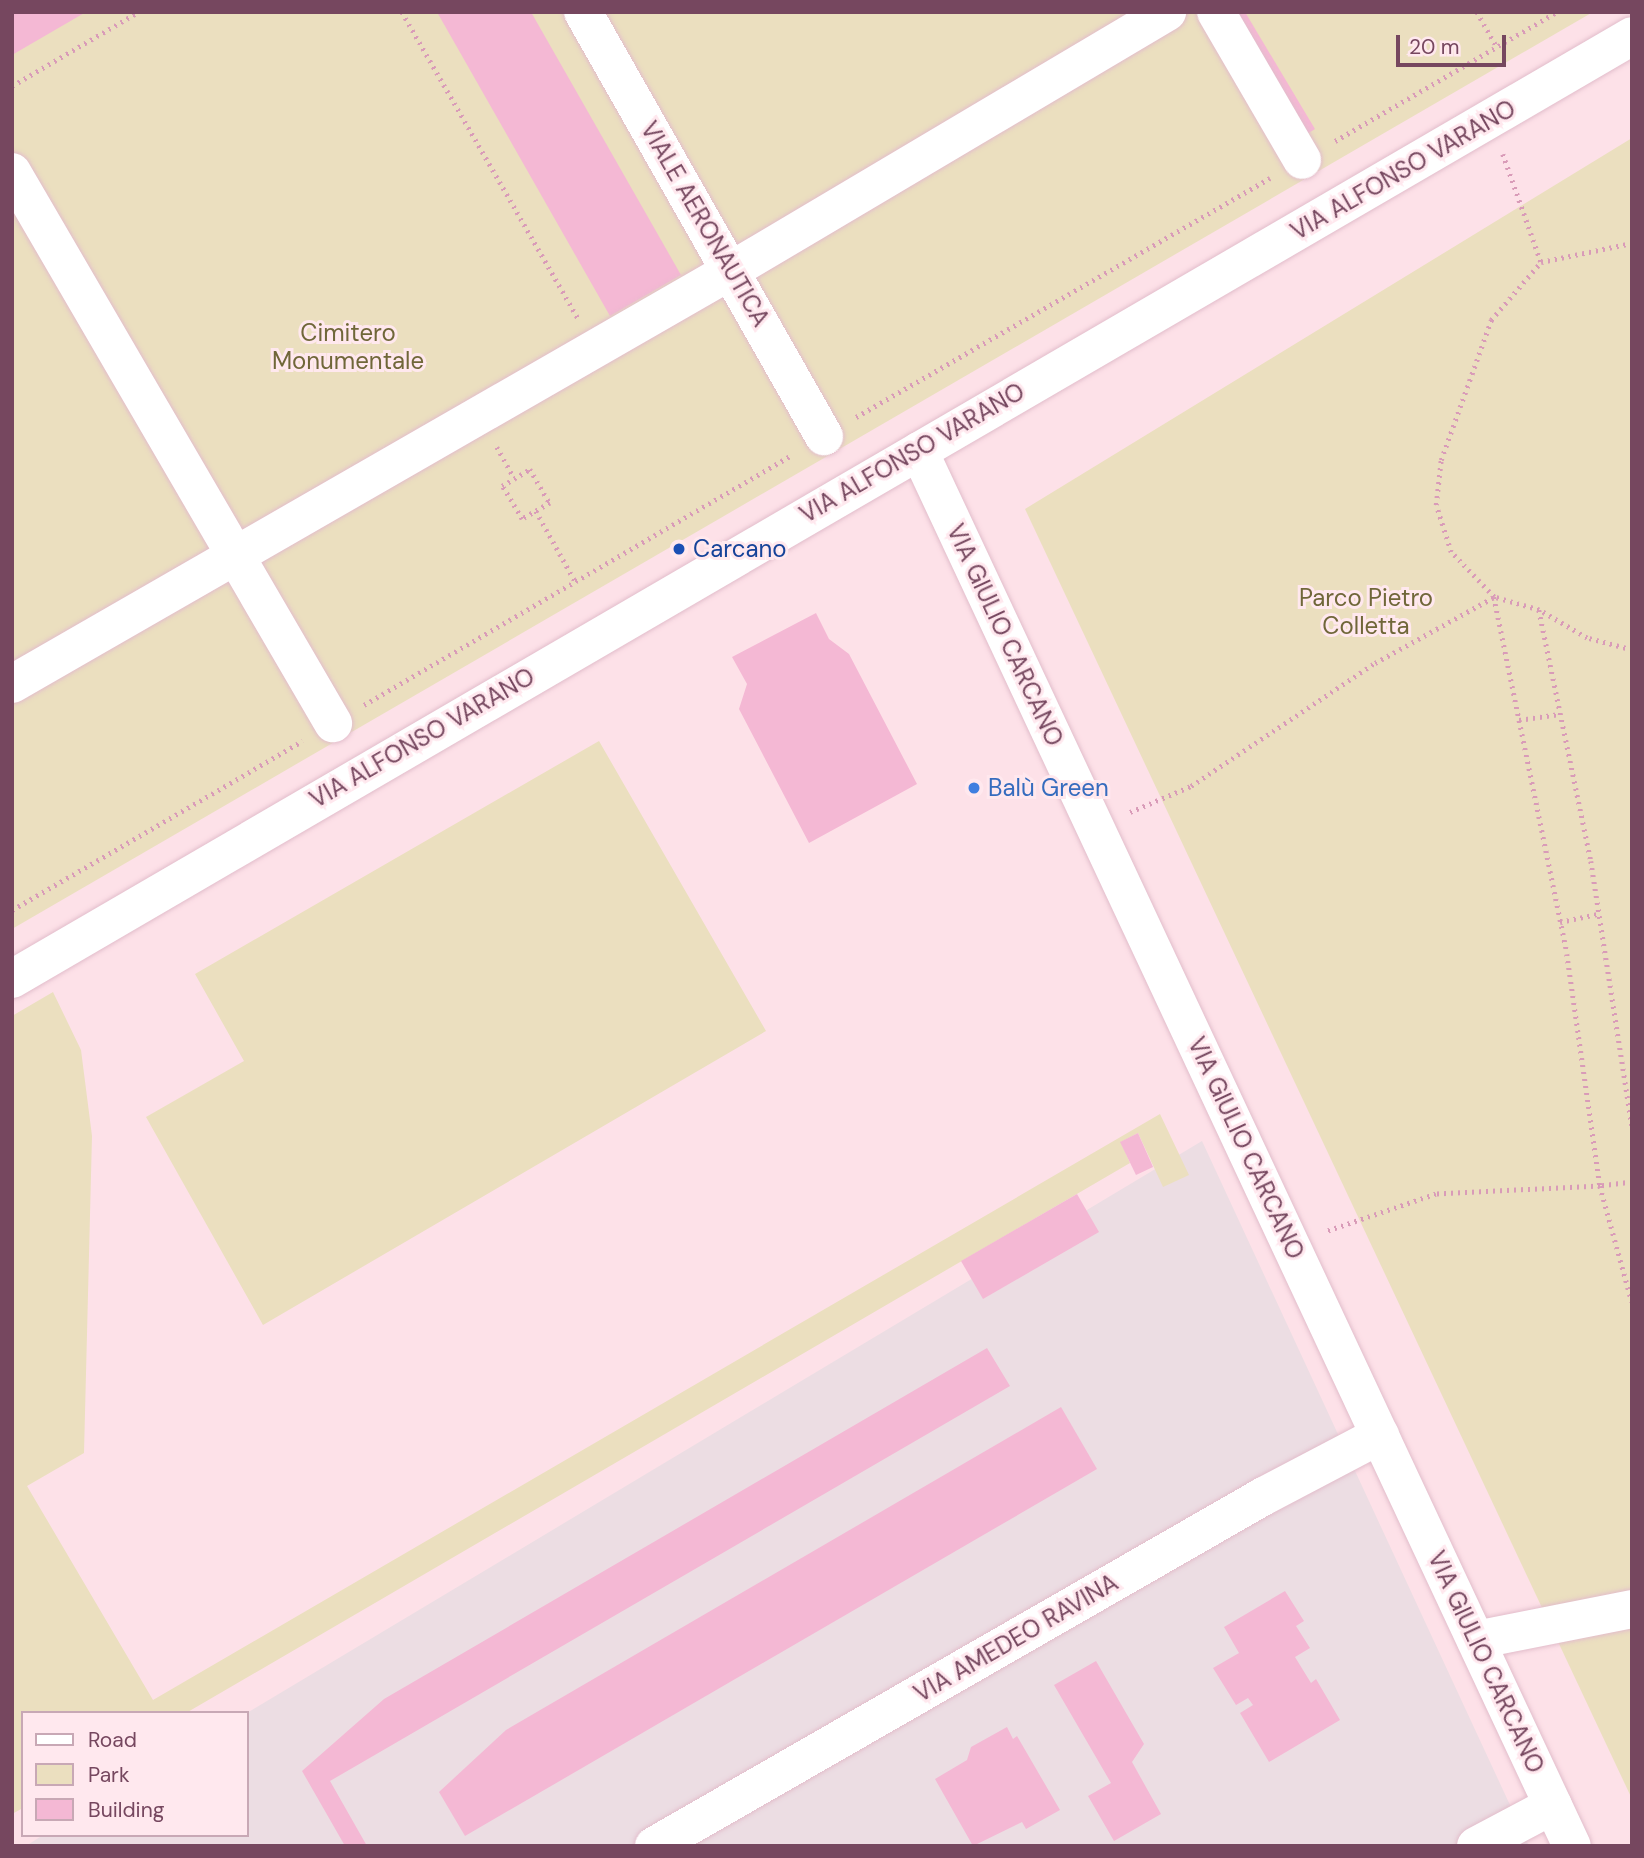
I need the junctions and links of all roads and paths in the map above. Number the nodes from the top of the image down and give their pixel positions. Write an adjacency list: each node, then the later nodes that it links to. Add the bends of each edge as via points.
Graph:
1 (138, 12): 10 (path)
2 (402, 12): 17 (path)
3 (583, 12): 16 (street, VIALE AERONAUTICA)
4 (1167, 12): 16 (street)
5 (1216, 12): 12 (street)
6 (1477, 12): 9 (path)
7 (1556, 12): 9 (path)
8 (1632, 36): 11 (street, VIA ALFONSO VARANO)
9 (1497, 47): 12 (path)
10 (12, 86)
11 (1491, 119): 15 (path); 19 (street, VIA ALFONSO VARANO)
12 (1302, 160): 18 (path)
13 (12, 172): 21 (street)
14 (1632, 243): 15 (path)
15 (1541, 262): 23 (path, via 1491,320 1441,460 1436,505 1451,552)
16 (733, 270): 17 (street); 18 (street, VIALE AERONAUTICA)
17 (596, 348): 21 (street)
18 (824, 436): 22 (path)
19 (919, 451): 30 (street, VIA GIULIO CARCANO); 34 (street, VIA ALFONSO VARANO)
20 (536, 511): 20 (path, via 522,519 502,486 530,470 550,503); 22 (path)
21 (236, 555): 26 (street); 29 (street)
22 (575, 582): 29 (path)
23 (1494, 597): 24 (path); 28 (path); 30 (path, via 1375,663 1191,786)
24 (1539, 610): 25 (path, via 1587,638); 27 (path)
25 (1632, 650)
26 (12, 684)
27 (1560, 714): 28 (path); 32 (path)
28 (1519, 720): 33 (path)
29 (333, 723): 31 (path)
30 (1094, 827): 38 (street, VIA GIULIO CARCANO)
31 (12, 910)
32 (1599, 914): 33 (path); 35 (path)
33 (1560, 922): 37 (path)
34 (12, 979)
35 (1632, 1126)
36 (1632, 1182): 37 (path)
37 (1600, 1186): 38 (path, via 1436,1194); 39 (path)
38 (1292, 1248): 40 (street, VIA GIULIO CARCANO)
39 (1632, 1302)
40 (1380, 1435): 42 (street, VIA GIULIO CARCANO); 44 (street, VIA AMEDEO RAVINA, via 1264,1496)
41 (1632, 1609): 42 (street)
42 (1476, 1640): 43 (street, VIA GIULIO CARCANO)
43 (1553, 1805): 45 (street); 46 (street, VIA GIULIO CARCANO)
44 (654, 1846)
45 (1476, 1846)
46 (1572, 1846)

